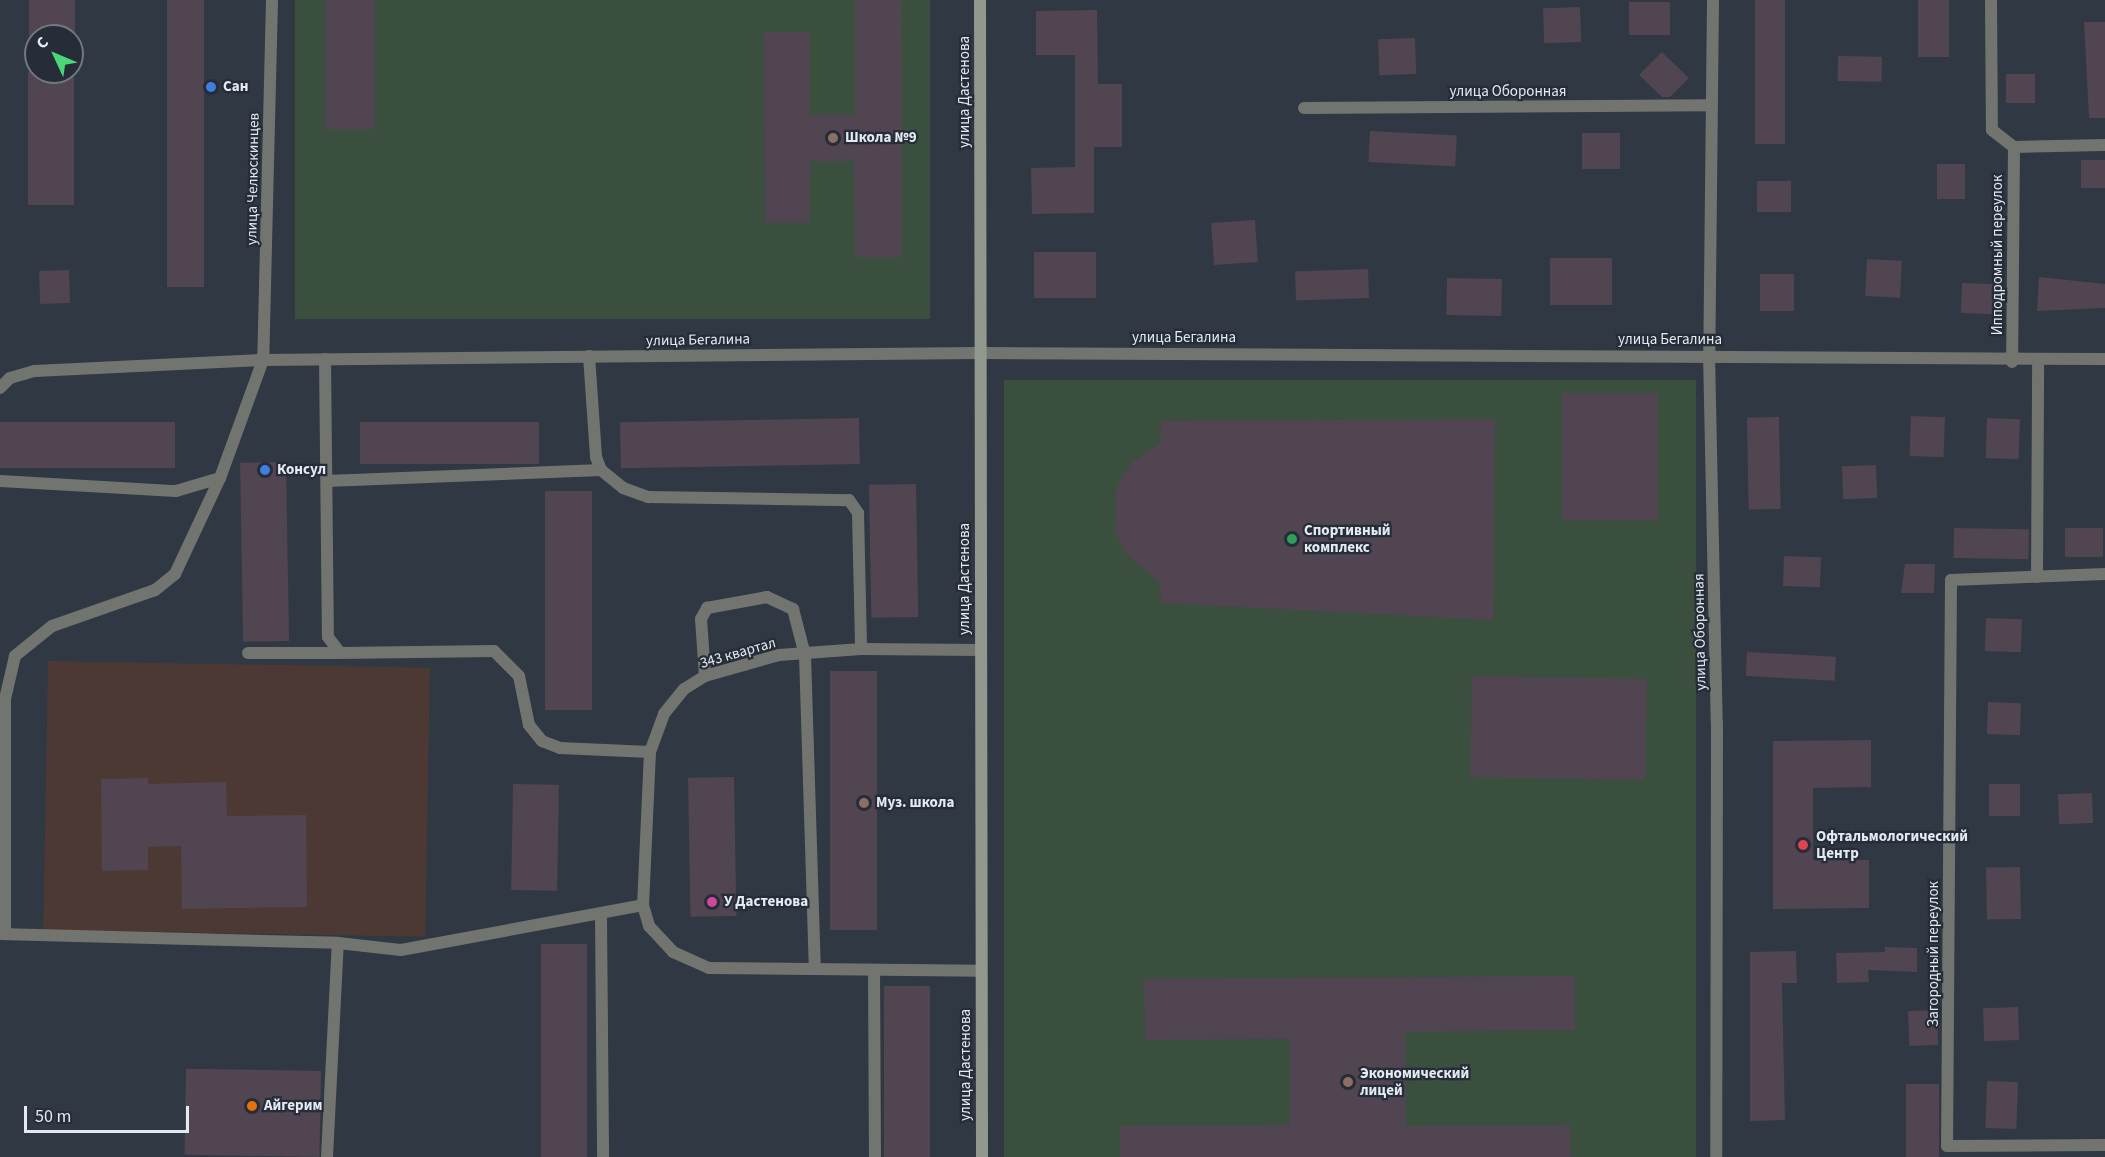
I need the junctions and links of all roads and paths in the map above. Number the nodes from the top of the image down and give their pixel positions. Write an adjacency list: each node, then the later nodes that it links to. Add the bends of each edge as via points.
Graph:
1 (272, 0): 14 (street, улица Челюскинцев)
2 (980, 0): 9 (street, улица Дастенова)
3 (1713, 0): 5 (street, улица Оборонная)
4 (1991, 0): 8 (street, via 1992,130)
5 (1711, 105): 6 (street, улица Оборонная); 10 (street, улица Оборонная)
6 (1304, 108)
7 (2105, 145): 8 (street)
8 (2014, 147): 16 (street, Ипподромный переулок)
9 (980, 353): 10 (street, улица Бегалина); 11 (street, улица Бегалина); 25 (street, улица Дастенова)
10 (1708, 354): 16 (street, улица Бегалина); 45 (street, улица Оборонная, via 1717,723)
11 (590, 356): 12 (street, улица Бегалина); 18 (street)
12 (325, 359): 14 (street, улица Бегалина); 21 (street)
13 (2105, 359): 15 (street, улица Бегалина)
14 (263, 360): 17 (street, улица Бегалина, via 35,371 10,378); 19 (street, улица Челюскинцев)
15 (2038, 361): 16 (street, улица Бегалина); 23 (street)
16 (2012, 362)
17 (0, 388)
18 (601, 470): 21 (street); 24 (street, via 623,488 648,497 849,500 858,513)
19 (220, 478): 20 (street, via 176,491); 31 (street, улица Челюскинцев, via 175,574 155,590 52,626 15,656 5,699)
20 (0, 481)
21 (327, 481): 27 (street, via 328,637)
22 (2105, 574): 23 (street, Загородный переулок)
23 (2037, 577): 40 (street, Загородный переулок, via 1951,580 1947,1146)
24 (861, 649): 25 (street, 343 квартал); 28 (street, 343 квартал)
25 (981, 650): 38 (street, улица Дастенова)
26 (248, 653): 27 (street)
27 (340, 654): 30 (street, via 494,651 519,676 530,725 542,741 560,748)
28 (805, 655): 29 (street, 343 квартал, via 779,655); 29 (street, via 793,609 780,600 707,608 701,619); 36 (street)
29 (705, 676): 30 (street, 343 квартал, via 684,689 664,714)
30 (650, 752): 32 (street, 343 квартал)
31 (2, 760): 34 (street, улица Челюскинцев)
32 (643, 905): 33 (street); 36 (street, 343 квартал, via 649,926 673,952 709,968)
33 (600, 916): 35 (street, via 528,923 401,950); 42 (street)
34 (2, 934): 35 (street)
35 (338, 943): 41 (street)
36 (814, 969): 37 (street)
37 (874, 970): 38 (street); 43 (street)
38 (981, 971): 44 (street, улица Дастенова)
39 (2105, 1145): 40 (street, Загородный переулок)
40 (2027, 1152)
41 (327, 1157)
42 (603, 1157)
43 (876, 1157)
44 (982, 1157)
45 (1716, 1157)

